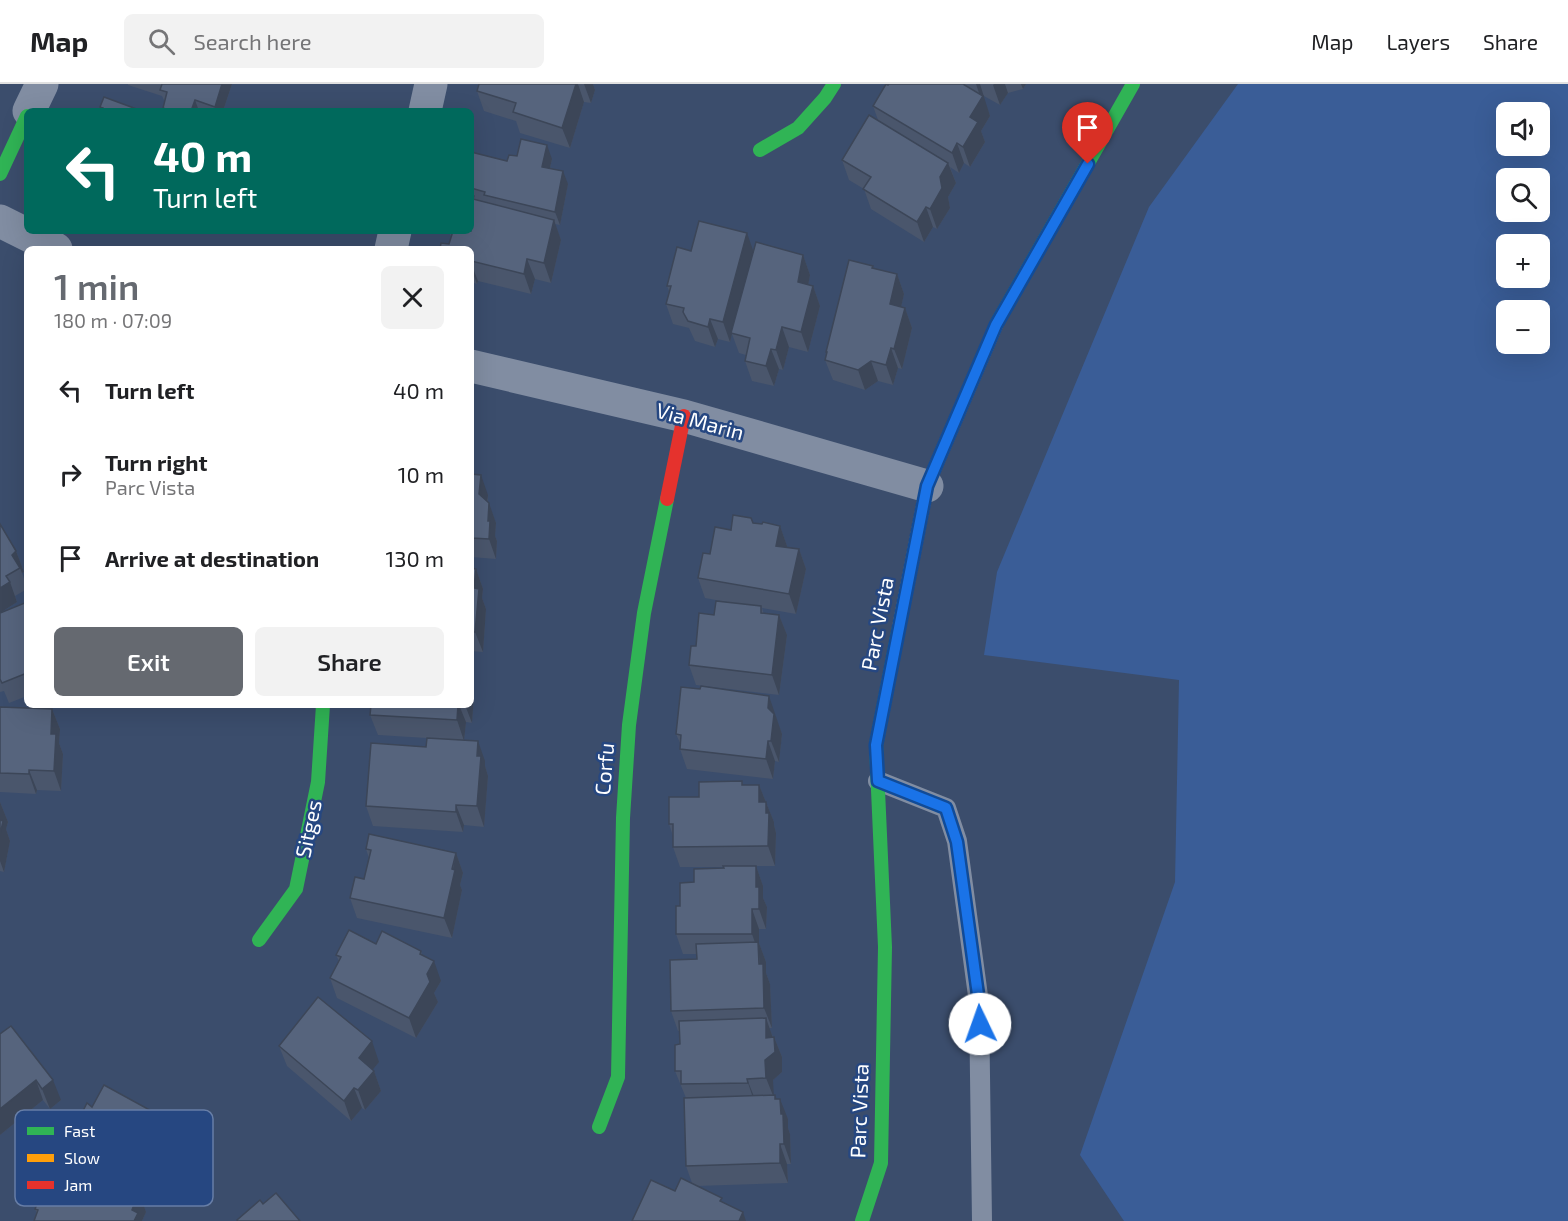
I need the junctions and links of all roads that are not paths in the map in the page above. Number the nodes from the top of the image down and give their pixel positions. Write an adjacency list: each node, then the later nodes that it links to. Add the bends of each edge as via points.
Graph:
1 (42, 84): 5 (street)
2 (431, 84): 6 (street)
3 (834, 84): 8 (street, via 798,128)
4 (1133, 84): 16 (street, Parc Vista, via 996,325)
5 (30, 108)
6 (426, 108)
7 (24, 122): 9 (street)
8 (760, 150)
9 (0, 174)
10 (0, 221): 11 (street)
11 (24, 233)
12 (26, 234): 13 (street)
13 (50, 246)
14 (474, 367): 15 (street, Via Marin)
15 (684, 416): 16 (street, Via Marin); 20 (street, Corfu, via 634,681 621,836 618,1077)
16 (927, 486): 18 (street, Parc Vista, via 876,745)
17 (323, 708): 19 (street, Sitges, via 318,783 296,889)
18 (878, 781): 21 (street, Parc Vista, via 885,948 881,1163); 22 (lane, via 946,808 957,842 979,1002)
19 (259, 940)
20 (599, 1127)
21 (862, 1221)
22 (982, 1221)

